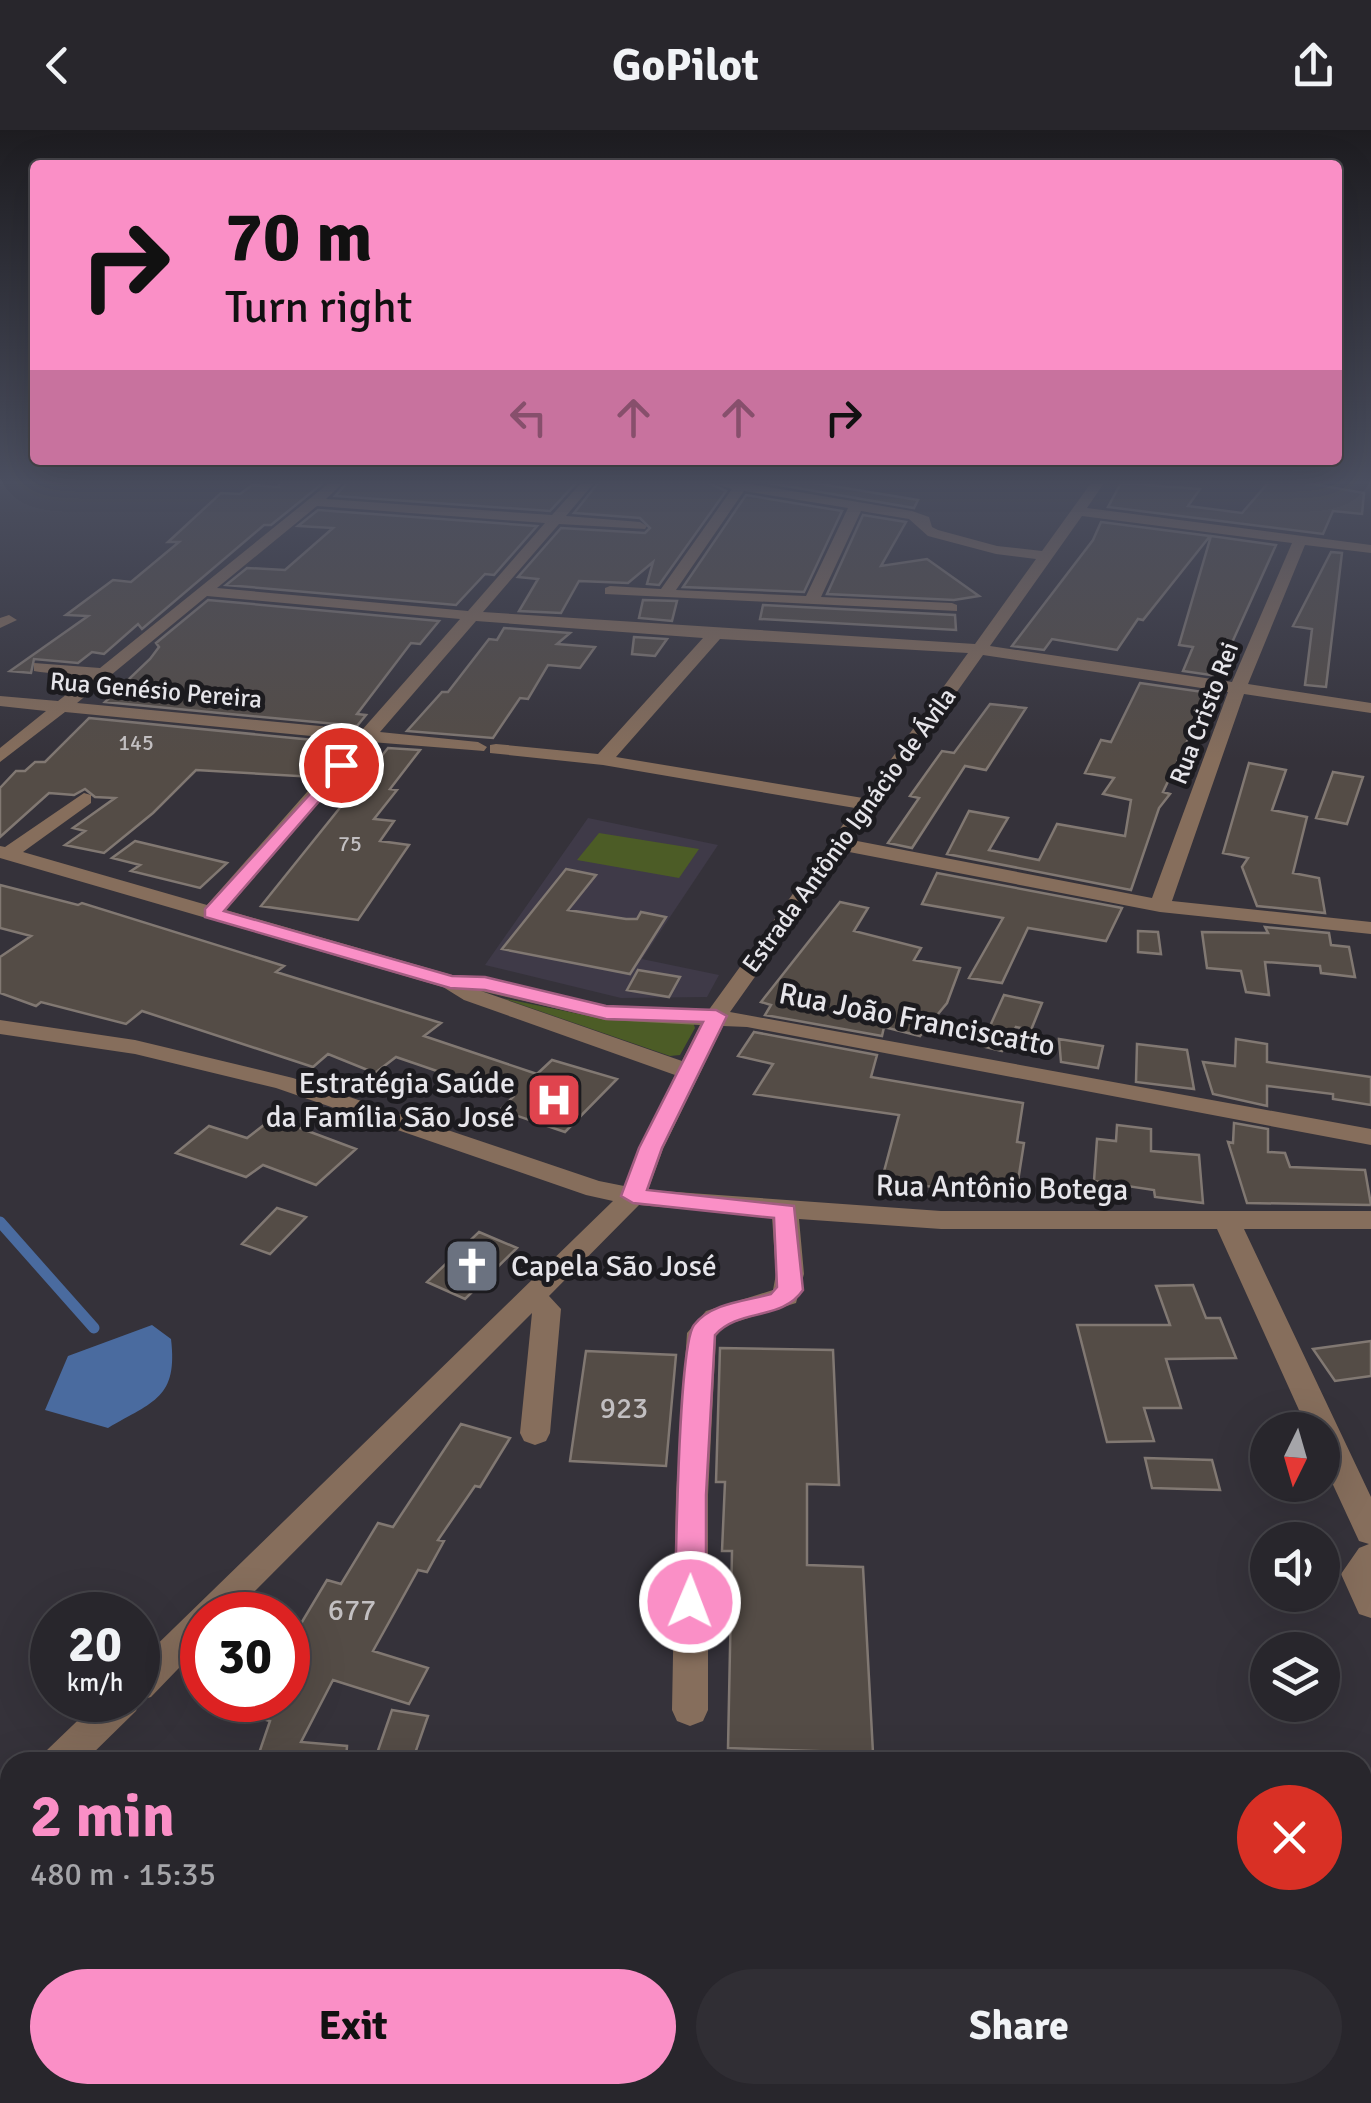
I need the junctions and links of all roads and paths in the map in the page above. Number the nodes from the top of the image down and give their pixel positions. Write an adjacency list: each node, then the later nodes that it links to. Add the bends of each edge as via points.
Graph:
1 (225, 575): 8 (street)
2 (507, 575): 12 (street)
3 (678, 575): 9 (street)
4 (823, 575): 10 (street)
5 (1031, 575): 14 (street, Estrada Antônio Ignácio de Ávila)
6 (1285, 575): 17 (street, Rua Cristo Rei)
7 (610, 591): 9 (street)
8 (204, 592): 12 (street); 16 (street)
9 (665, 594): 10 (street)
10 (811, 601): 11 (street)
11 (952, 608)
12 (472, 616): 13 (street); 21 (street)
13 (716, 634): 14 (street); 23 (street)
14 (979, 648): 17 (street); 25 (street, Estrada Antônio Ignácio de Ávila)
15 (40, 667): 16 (street)
16 (104, 673): 19 (street)
17 (1238, 688): 20 (street); 28 (street, Rua Cristo Rei)
18 (0, 701): 19 (street, Rua Genésio Pereira)
19 (62, 707): 21 (street, Rua Genésio Pereira); 22 (street)
20 (1371, 708)
21 (367, 735): 23 (street, Rua Genésio Pereira); 29 (street)
22 (0, 757)
23 (603, 760): 25 (street, Rua Genésio Pereira)
24 (84, 799): 27 (street)
25 (868, 804): 26 (street, Estrada Antônio Ignácio de Ávila)
26 (839, 844): 28 (street); 32 (street, Estrada Antônio Ignácio de Ávila)
27 (4, 853): 29 (street, Rua João Franciscatto)
28 (1160, 906): 30 (street)
29 (212, 913): 31 (street, Rua João Franciscatto)
30 (1371, 928)
31 (450, 982): 32 (street, Rua João Franciscatto, via 606,1013); 34 (street, Rua João Franciscatto)
32 (716, 1016): 34 (street, Estrada Antônio Ignácio de Ávila); 35 (street, Rua João Franciscatto)
33 (0, 1027): 36 (street, Rua Antônio Botega, via 135,1047 284,1083)
34 (686, 1071): 36 (street, Estrada Antônio Ignácio de Ávila)
35 (1371, 1138)
36 (633, 1196): 37 (street, Rua Antônio Botega); 40 (street)
37 (786, 1211): 39 (street, Rua Antônio Botega); 48 (street, via 786,1296 716,1318 702,1333)
38 (1371, 1220): 39 (street, Rua Antônio Botega)
39 (1228, 1223): 42 (street)
40 (532, 1298): 41 (street, via 547,1308); 44 (street)
41 (534, 1433)
42 (1371, 1532)
43 (1371, 1557): 45 (street, via 1358,1574)
44 (232, 1592)
45 (1371, 1604)
46 (180, 1644): 47 (street)
47 (160, 1664)
48 (690, 1710)
49 (101, 1722): 50 (street)
50 (70, 1752)

